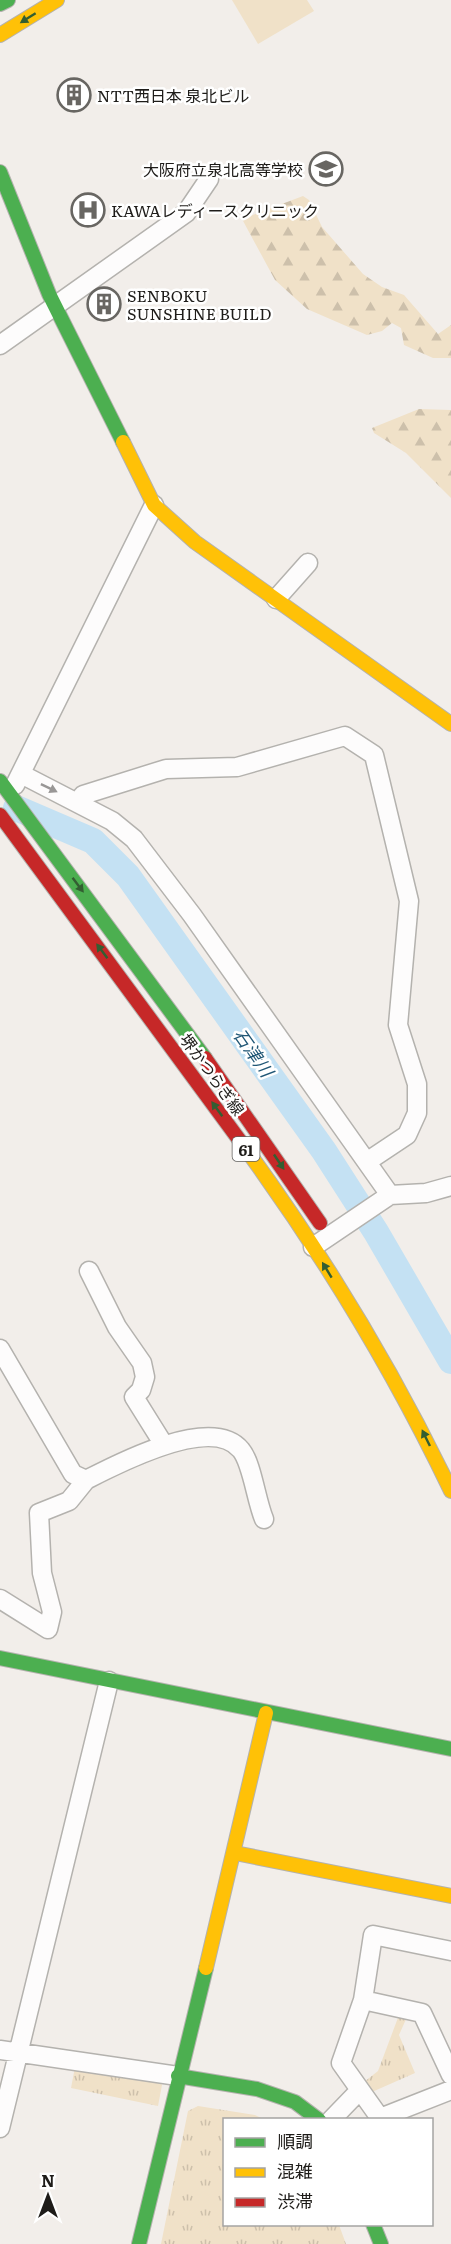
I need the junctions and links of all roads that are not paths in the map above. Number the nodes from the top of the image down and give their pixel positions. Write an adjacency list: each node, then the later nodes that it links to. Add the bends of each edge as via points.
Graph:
1 (8, 0): 3 (street)
2 (57, 0): 4 (street, one-way to 4)
3 (0, 4)
4 (0, 36)
5 (0, 172): 7 (street)
6 (209, 179): 7 (street, via 186,213)
7 (55, 308): 8 (street); 9 (street)
8 (0, 345)
9 (154, 505): 11 (street, via 195,542); 13 (street)
10 (308, 562): 11 (street)
11 (276, 599): 12 (street)
12 (451, 724)
13 (12, 784): 14 (street, one-way to 14); 15 (street); 19 (street, 堺かつらぎ線 / 61, one-way to 19, via 42,839 145,974)
14 (78, 802): 16 (street, via 134,839); 16 (street, via 83,795 166,769 237,767 345,736 374,754 409,902 398,1025 417,1084 417,1113 407,1135)
15 (4, 820): 20 (street, 堺かつらぎ線 / 61, one-way to 15, via 225,1119)
16 (368, 1161): 18 (street)
17 (451, 1186): 18 (street)
18 (387, 1197): 19 (street)
19 (328, 1236): 20 (street); 21 (street, 堺かつらぎ線 / 61)
20 (313, 1247): 26 (street, 堺かつらぎ線 / 61, one-way to 20, via 416,1418)
21 (338, 1252)
22 (89, 1271): 24 (street, via 117,1327 142,1364 145,1377 134,1397)
23 (0, 1349): 25 (street, via 73,1474)
24 (164, 1445): 25 (street); 27 (street, via 215,1437 240,1448 249,1462)
25 (86, 1480): 28 (street, via 69,1502 39,1513 42,1574 52,1611 48,1629)
26 (451, 1491)
27 (264, 1519)
28 (0, 1599)
29 (0, 1658): 30 (street)
30 (109, 1681): 31 (street); 38 (street)
31 (266, 1713): 32 (street); 33 (street)
32 (451, 1749)
33 (235, 1853): 34 (street); 40 (street)
34 (451, 1896)
35 (451, 1952): 36 (street, via 373,1935)
36 (363, 2000): 39 (street, via 422,2013); 41 (street, via 341,2063)
37 (0, 2050): 38 (street)
38 (20, 2054): 40 (street); 45 (street)
39 (451, 2075)
40 (177, 2076): 43 (street, via 257,2089 295,2102); 47 (street)
41 (360, 2090): 42 (street, via 380,2118); 44 (street)
42 (451, 2090)
43 (316, 2118)
44 (333, 2118)
45 (0, 2128)
46 (374, 2226): 48 (street)
47 (139, 2244)
48 (381, 2244)

